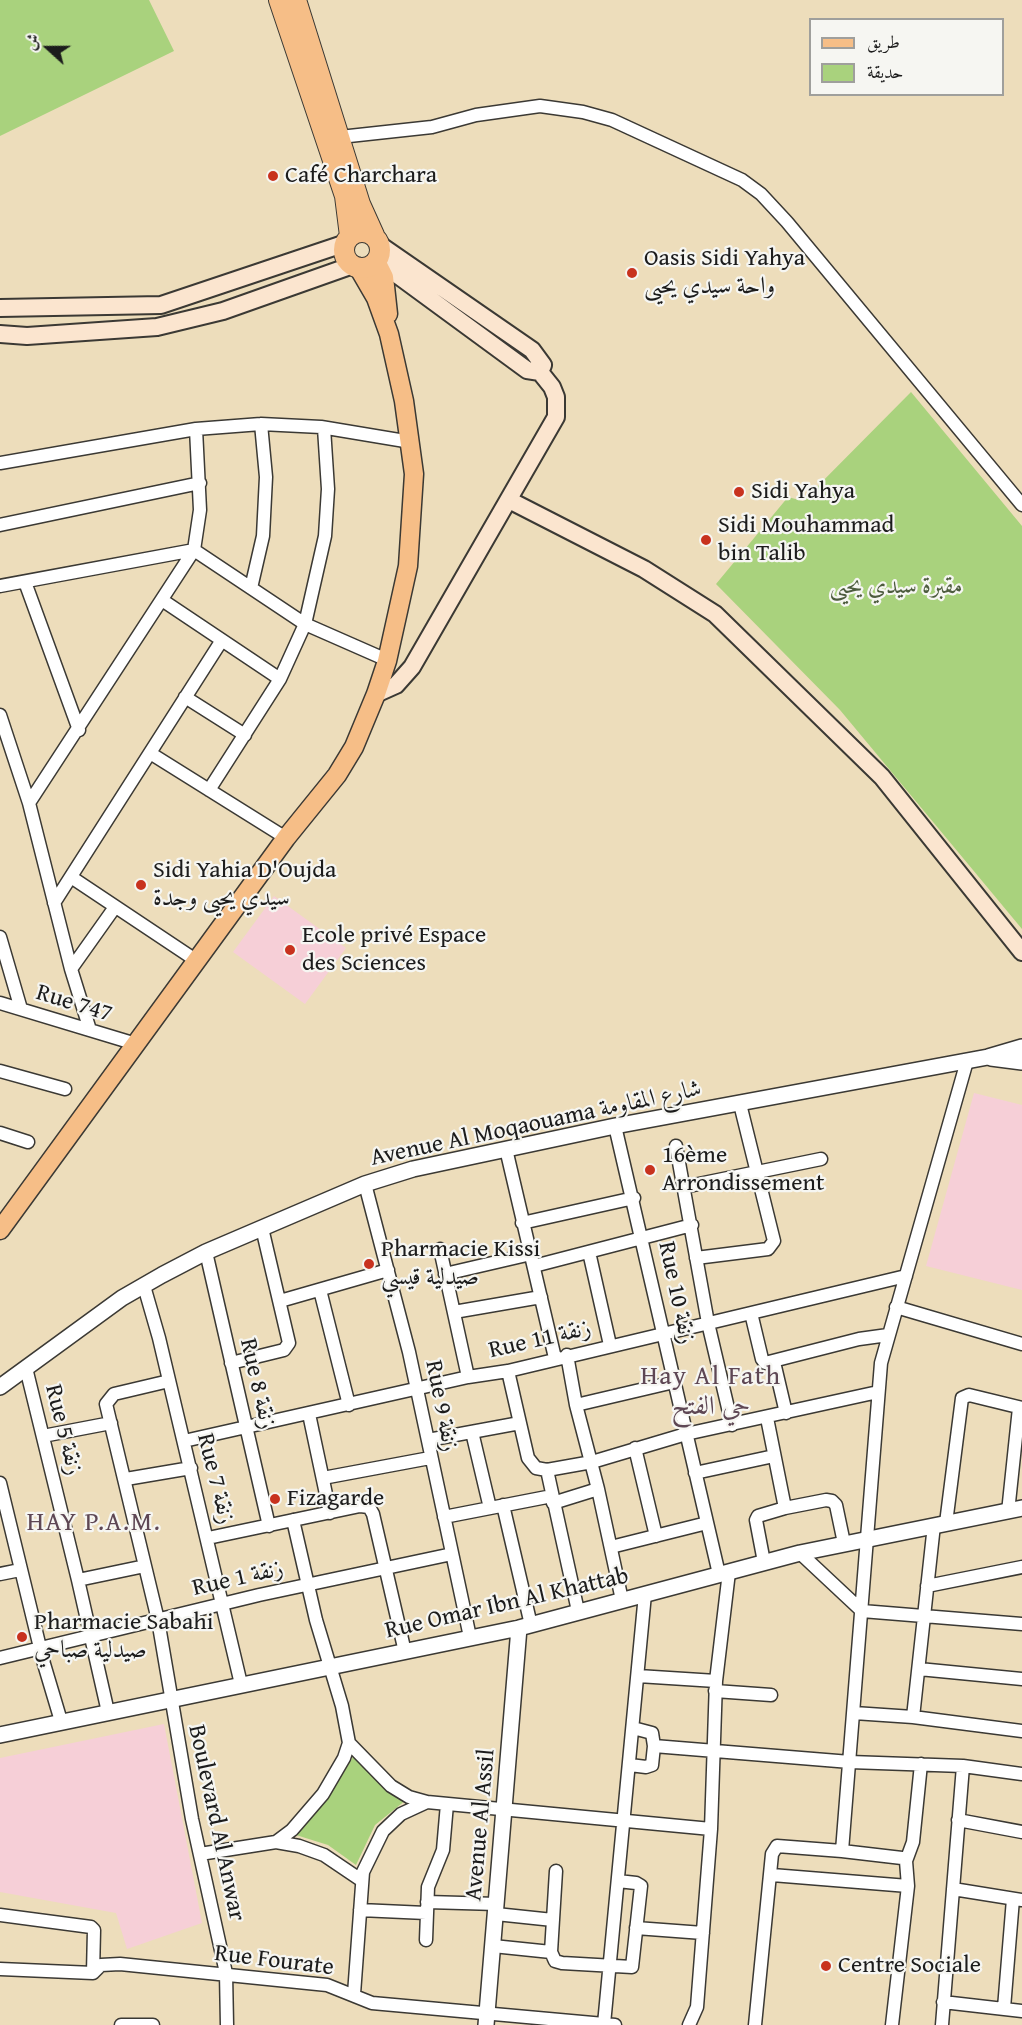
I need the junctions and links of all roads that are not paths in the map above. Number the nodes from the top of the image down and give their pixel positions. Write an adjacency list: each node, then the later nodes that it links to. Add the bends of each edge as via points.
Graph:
1 (279, 0): 4 (highway, via 345,196)
2 (296, 0): 3 (highway)
3 (340, 137): 5 (highway, via 360,204); 15 (street, via 432,127 476,115 540,106 612,120 727,172 761,194 787,222)
4 (348, 240): 5 (highway, via 361,232); 5 (highway, via 345,256); 6 (main road, via 161,304)
5 (370, 256): 7 (main road, via 223,311 157,327 27,336); 11 (main road, via 376,298 389,334); 14 (main road, via 432,290 527,370 540,372 552,387 556,417)
6 (0, 308)
7 (0, 334)
8 (261, 424): 9 (street); 10 (street); 20 (street, via 266,477 263,536)
9 (324, 428): 11 (street); 22 (street, via 328,489 325,536)
10 (196, 429): 12 (street); 13 (street)
11 (411, 442): 24 (main road, via 414,474 408,566)
12 (0, 464)
13 (200, 483): 16 (street); 17 (street)
14 (509, 500): 26 (main road, via 412,667 396,685); 39 (main road, via 644,569 715,614 882,777)
15 (1022, 505)
16 (0, 525)
17 (194, 550): 18 (street); 20 (street); 21 (street)
18 (25, 582): 19 (street); 29 (street)
19 (0, 586)
20 (251, 588): 22 (street)
21 (162, 600): 23 (street); 29 (street)
22 (305, 624): 24 (street); 25 (street)
23 (222, 640): 25 (street); 27 (street)
24 (387, 660): 26 (main road)
25 (280, 679): 30 (street)
26 (376, 694): 34 (main road, via 354,747 337,775)
27 (185, 697): 30 (street); 31 (street)
28 (0, 715): 33 (street)
29 (79, 730): 33 (street)
30 (245, 735): 32 (street)
31 (150, 753): 32 (street); 35 (street)
32 (209, 790): 34 (street)
33 (29, 803): 36 (street)
34 (286, 838): 40 (main road)
35 (71, 877): 36 (street); 37 (street)
36 (54, 903): 41 (street)
37 (116, 907): 40 (street); 41 (street)
38 (0, 937): 43 (street)
39 (1022, 952)
40 (197, 962): 45 (main road)
41 (71, 969): 44 (street)
42 (0, 1003): 43 (street, Rue 747)
43 (21, 1009): 44 (street, Rue 747)
44 (90, 1030): 45 (street, Rue 747)
45 (136, 1044): 66 (main road)
46 (1022, 1047): 47 (street, Avenue Al Moqaouama شارع المقاومة)
47 (988, 1058): 48 (street, Avenue Al Moqaouama شارع المقاومة); 49 (street, Avenue Al Moqaouama شارع المقاومة)
48 (967, 1061): 52 (street, Avenue Al Moqaouama شارع المقاومة); 75 (street)
49 (1022, 1062)
50 (0, 1071): 51 (street)
51 (65, 1089)
52 (740, 1104): 53 (street, Avenue Al Moqaouama شارع المقاومة); 59 (street)
53 (615, 1126): 57 (street, Avenue Al Moqaouama شارع المقاومة); 62 (street, Rue 10 زنقة)
54 (0, 1133): 55 (street)
55 (28, 1142)
56 (676, 1146): 61 (street)
57 (506, 1149): 60 (street, Avenue Al Moqaouama شارع المقاومة, via 412,1169); 63 (street)
58 (821, 1159): 59 (street)
59 (757, 1173): 61 (street); 71 (street, via 772,1245 768,1249)
60 (365, 1184): 65 (street, Avenue Al Moqaouama شارع المقاومة); 73 (street, Rue 9 زنقة)
61 (684, 1187): 64 (street)
62 (634, 1198): 63 (street); 67 (street, Rue 10 زنقة)
63 (522, 1223): 72 (street)
64 (692, 1225): 67 (street); 71 (street)
65 (262, 1228): 70 (street, Avenue Al Moqaouama شارع المقاومة); 79 (street)
66 (0, 1230)
67 (643, 1238): 69 (street); 84 (street, Rue 10 زنقة)
68 (440, 1248): 74 (street)
69 (589, 1251): 72 (street); 87 (street)
70 (206, 1252): 76 (street, Avenue Al Moqaouama شارع المقاومة); 90 (street, Rue 8 زنقة)
71 (696, 1258): 83 (street)
72 (533, 1260): 74 (street); 78 (street)
73 (388, 1270): 77 (street); 97 (street, Rue 9 زنقة)
74 (445, 1274): 81 (street)
75 (906, 1276): 80 (street); 82 (street, Rue 11 زنقة)
76 (144, 1286): 91 (street, Avenue Al Moqaouama شارع المقاومة); 94 (street, Rue 7 زنقة)
77 (320, 1290): 79 (street); 99 (street)
78 (541, 1297): 81 (street); 88 (street)
79 (280, 1301): 90 (street, via 288,1347)
80 (896, 1307): 85 (street); 86 (street)
81 (454, 1312): 93 (street)
82 (751, 1313): 83 (street, Rue 11 زنقة); 89 (street, via 762,1359 765,1363)
83 (708, 1323): 84 (street, Rue 11 زنقة); 107 (street)
84 (663, 1334): 87 (street, Rue 11 زنقة); 95 (street, Rue 10 زنقة)
85 (888, 1335): 89 (street); 98 (street)
86 (1022, 1344)
87 (610, 1345): 88 (street, Rue 11 زنقة)
88 (561, 1356): 92 (street, Rue 11 زنقة); 100 (street)
89 (774, 1362): 102 (street)
90 (231, 1363): 108 (street, Rue 8 زنقة)
91 (26, 1368): 96 (street, Avenue Al Moqaouama شارع المقاومة); 111 (street, Rue 5 زنقة)
92 (508, 1371): 93 (street, Rue 11 زنقة); 106 (street)
93 (468, 1377): 97 (street, Rue 11 زنقة)
94 (169, 1381): 105 (street, Boulevard Al Anwar, via 114,1394 107,1401); 113 (street, Rue 7 زنقة)
95 (674, 1383): 100 (street); 110 (street, Rue 10 زنقة)
96 (0, 1387)
97 (417, 1390): 99 (street, Rue 11 زنقة); 112 (street, Rue 9 زنقة)
98 (878, 1392): 102 (street); 139 (street)
99 (349, 1405): 103 (street, Rue 11 زنقة)
100 (576, 1405): 118 (street)
101 (1020, 1408): 115 (street); 135 (street, via 969,1395 963,1398)
102 (786, 1413): 104 (street)
103 (309, 1414): 108 (street, Rue 11 زنقة); 122 (street)
104 (767, 1418): 107 (street); 116 (street)
105 (111, 1423): 111 (street); 123 (street, Boulevard Al Anwar)
106 (520, 1424): 109 (street); 120 (street, via 531,1464)
107 (732, 1425): 110 (street)
108 (246, 1427): 113 (street, Rue 11 زنقة); 136 (street, Rue 8 زنقة)
109 (472, 1432): 112 (street); 128 (street)
110 (686, 1434): 114 (street); 121 (street, Rue 10 زنقة)
111 (43, 1436): 151 (street, Rue 5 زنقة)
112 (428, 1440): 117 (street, Rue 9 زنقة)
113 (184, 1441): 119 (street, Rue 7 زنقة)
114 (635, 1448): 118 (street); 137 (street)
115 (1018, 1448): 130 (street)
116 (774, 1456): 121 (street); 129 (street)
117 (430, 1458): 122 (street); 132 (street, Rue 9 زنقة)
118 (592, 1462): 120 (street); 125 (street)
119 (190, 1468): 123 (street); 138 (street, Rue 7 زنقة)
120 (547, 1470): 126 (street)
121 (695, 1473): 134 (street, Rue 10 زنقة)
122 (323, 1478): 131 (street)
123 (126, 1479): 145 (street, Boulevard Al Anwar)
124 (0, 1483): 148 (street)
125 (598, 1490): 126 (street); 141 (street)
126 (552, 1500): 127 (street); 157 (street)
127 (503, 1505): 128 (street); 162 (street)
128 (490, 1508): 132 (street)
129 (785, 1508): 140 (street, via 832,1501); 144 (street, via 756,1520)
130 (1015, 1510): 135 (street, Rue Omar Ibn Al Khattab)
131 (330, 1513): 133 (street); 147 (street, via 369,1507)
132 (444, 1517): 143 (street, Rue 9 زنقة)
133 (293, 1520): 136 (street); 152 (street)
134 (707, 1523): 137 (street); 149 (street, Rue 10 زنقة)
135 (940, 1524): 139 (street, Rue Omar Ibn Al Khattab); 153 (street)
136 (269, 1526): 138 (street)
137 (656, 1536): 141 (street)
138 (208, 1538): 156 (street, Rue 7 زنقة)
139 (866, 1539): 140 (street, Rue Omar Ibn Al Khattab); 158 (street)
140 (844, 1543): 142 (street, Rue Omar Ibn Al Khattab)
141 (611, 1547): 155 (street)
142 (800, 1553): 144 (street, Rue Omar Ibn Al Khattab); 158 (street)
143 (452, 1554): 147 (street, Rue 1 زنقة); 164 (street, Rue 9 زنقة)
144 (764, 1562): 149 (street, Rue Omar Ibn Al Khattab)
145 (145, 1566): 151 (street); 160 (street, Boulevard Al Anwar)
146 (1022, 1567): 153 (street)
147 (387, 1568): 152 (street, Rue 1 زنقة); 166 (street)
148 (20, 1570): 150 (street); 165 (street)
149 (724, 1573): 154 (street, Rue Omar Ibn Al Khattab); 173 (street)
150 (0, 1574)
151 (78, 1580): 163 (street, Rue 5 زنقة)
152 (308, 1585): 156 (street, Rue 1 زنقة); 168 (street)
153 (927, 1586): 159 (street)
154 (645, 1594): 155 (street, Rue Omar Ibn Al Khattab); 170 (street)
155 (622, 1600): 157 (street, Rue Omar Ibn Al Khattab)
156 (223, 1604): 160 (street, Rue 1 زنقة); 172 (street, Rue 7 زنقة)
157 (578, 1611): 162 (street, Rue Omar Ibn Al Khattab)
158 (861, 1611): 159 (street); 177 (street)
159 (924, 1614): 161 (street); 169 (street)
160 (158, 1620): 163 (street, Rue 1 زنقة); 175 (street, Boulevard Al Anwar)
161 (1022, 1624)
162 (525, 1626): 164 (street, Rue Omar Ibn Al Khattab); 193 (street, Avenue Al Assil)
163 (90, 1634): 165 (street, Rue 1 زنقة); 176 (street, Rue 5 زنقة)
164 (470, 1637): 166 (street, Rue Omar Ibn Al Khattab)
165 (40, 1648): 167 (street, Rue 1 زنقة); 179 (street)
166 (405, 1652): 168 (street, Rue Omar Ibn Al Khattab)
167 (0, 1658)
168 (329, 1666): 172 (street, Rue Omar Ibn Al Khattab); 183 (street)
169 (919, 1669): 171 (street); 178 (street)
170 (638, 1676): 173 (street); 180 (street)
171 (1022, 1678)
172 (241, 1684): 175 (street, Rue Omar Ibn Al Khattab)
173 (716, 1686): 174 (street); 185 (street)
174 (771, 1695)
175 (170, 1701): 176 (street, Rue Omar Ibn Al Khattab); 200 (street, Boulevard Al Anwar)
176 (108, 1712): 179 (street, Rue Omar Ibn Al Khattab)
177 (855, 1713): 178 (street); 186 (street)
178 (914, 1717): 181 (street)
179 (61, 1721): 182 (street, Rue Omar Ibn Al Khattab)
180 (633, 1728): 184 (street, via 652,1733); 188 (street)
181 (1022, 1731)
182 (0, 1735)
183 (349, 1743): 191 (street, via 392,1786); 198 (street, via 324,1794)
184 (654, 1746): 185 (street); 188 (street, via 652,1765)
185 (713, 1751): 186 (street); 196 (street)
186 (850, 1762): 187 (street); 199 (street)
187 (921, 1764): 189 (street); 201 (street, via 913,1842)
188 (630, 1765): 195 (street)
189 (963, 1766): 190 (street); 194 (street)
190 (1022, 1774)
191 (427, 1802): 192 (street); 204 (street, via 401,1814 382,1831)
192 (447, 1804): 193 (street); 209 (street, via 443,1850 431,1878)
193 (505, 1810): 195 (street); 210 (street, Avenue Al Assil)
194 (958, 1820): 197 (street); 207 (street)
195 (624, 1822): 196 (street); 205 (street)
196 (711, 1829): 215 (street)
197 (1022, 1832)
198 (276, 1842): 200 (street); 204 (street, via 324,1855)
199 (842, 1851): 201 (street); 203 (street, via 777,1846 772,1854)
200 (200, 1854): 222 (street, Boulevard Al Anwar)
201 (906, 1861): 206 (street)
202 (556, 1871): 213 (street)
203 (772, 1875): 206 (street); 233 (street)
204 (361, 1880): 211 (street)
205 (618, 1881): 214 (street, via 636,1882 640,1886); 219 (street)
206 (908, 1886): 234 (street)
207 (952, 1889): 208 (street); 224 (street)
208 (1018, 1900): 225 (street)
209 (427, 1907): 210 (street); 211 (street); 216 (street)
210 (496, 1909): 213 (street); 217 (street, Avenue Al Assil)
211 (360, 1910): 223 (street)
212 (0, 1915): 221 (street, via 91,1926)
213 (552, 1920): 218 (street)
214 (636, 1928): 215 (street); 219 (street, via 632,1967)
215 (703, 1933): 232 (street, via 697,2007)
216 (426, 1940)
217 (493, 1946): 218 (street); 227 (street, Avenue Al Assil)
218 (551, 1952): 219 (street, via 555,1961 562,1964)
219 (610, 1964): 228 (street)
220 (0, 1969): 221 (street, Rue Fourate)
221 (93, 1973): 222 (street, Rue Fourate, via 108,1963)
222 (226, 1973): 223 (street, Rue Fourate, via 327,1985); 231 (street, Boulevard Al Anwar)
223 (354, 1994): 227 (street, Rue Fourate, via 372,2003)
224 (943, 2002): 225 (street); 235 (street)
225 (1004, 2008): 226 (street)
226 (1022, 2010)
227 (487, 2020): 228 (street, Rue Fourate)
228 (610, 2024)
229 (120, 2025): 230 (street)
230 (153, 2025)
231 (227, 2025)
232 (689, 2025)
233 (755, 2025)
234 (892, 2025)
235 (942, 2025)

